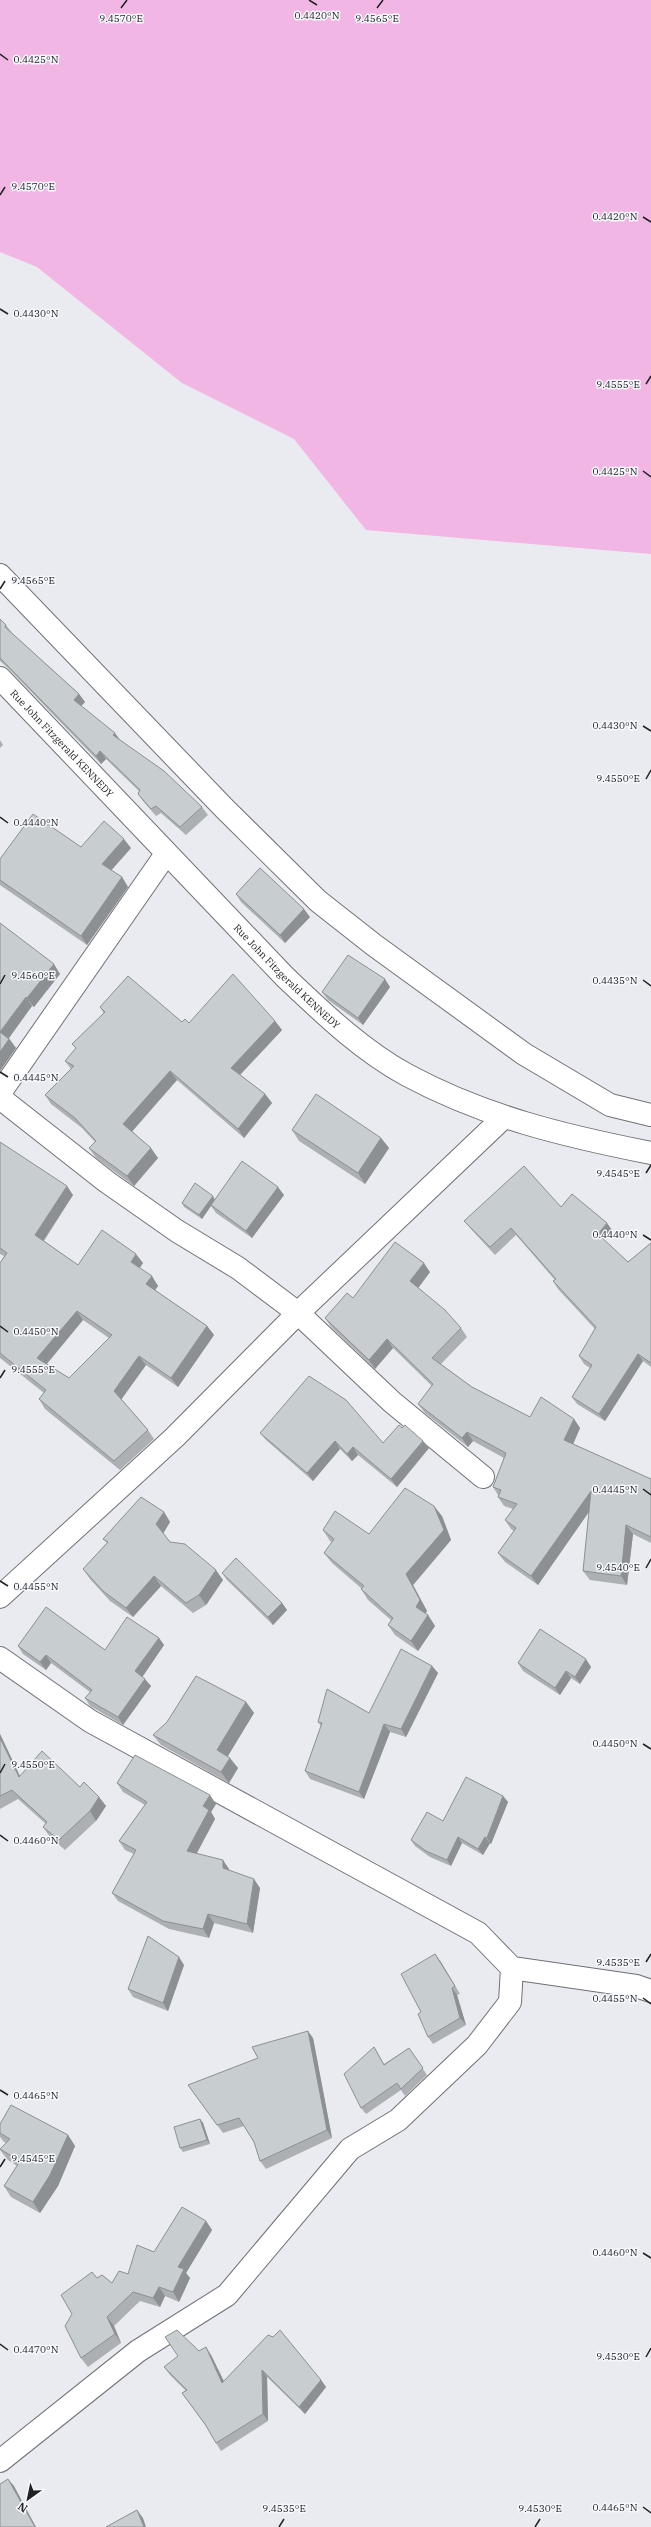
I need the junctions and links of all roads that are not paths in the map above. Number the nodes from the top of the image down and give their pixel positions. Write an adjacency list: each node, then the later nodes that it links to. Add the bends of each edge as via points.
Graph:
1 (0, 575): 6 (street, via 224,808 318,901 524,1054 610,1105)
2 (0, 678): 3 (street, Rue John Fitzgerald KENNEDY)
3 (166, 854): 4 (street); 7 (street, Rue John Fitzgerald KENNEDY, via 329,1019 406,1074)
4 (0, 1093)
5 (0, 1098): 9 (street, via 107,1182 177,1231 238,1268)
6 (651, 1115)
7 (503, 1118): 8 (street, Rue John Fitzgerald KENNEDY, via 546,1131); 9 (street)
8 (651, 1153)
9 (298, 1313): 10 (street, via 392,1402); 11 (street, via 175,1437)
10 (483, 1477)
11 (0, 1597)
12 (0, 1658): 13 (street, via 90,1722 478,1933)
13 (512, 1968): 14 (street, via 636,1986); 15 (street, via 510,2002 477,2045 398,2120 350,2149 228,2295 138,2351)
14 (651, 1991)
15 (0, 2461)

